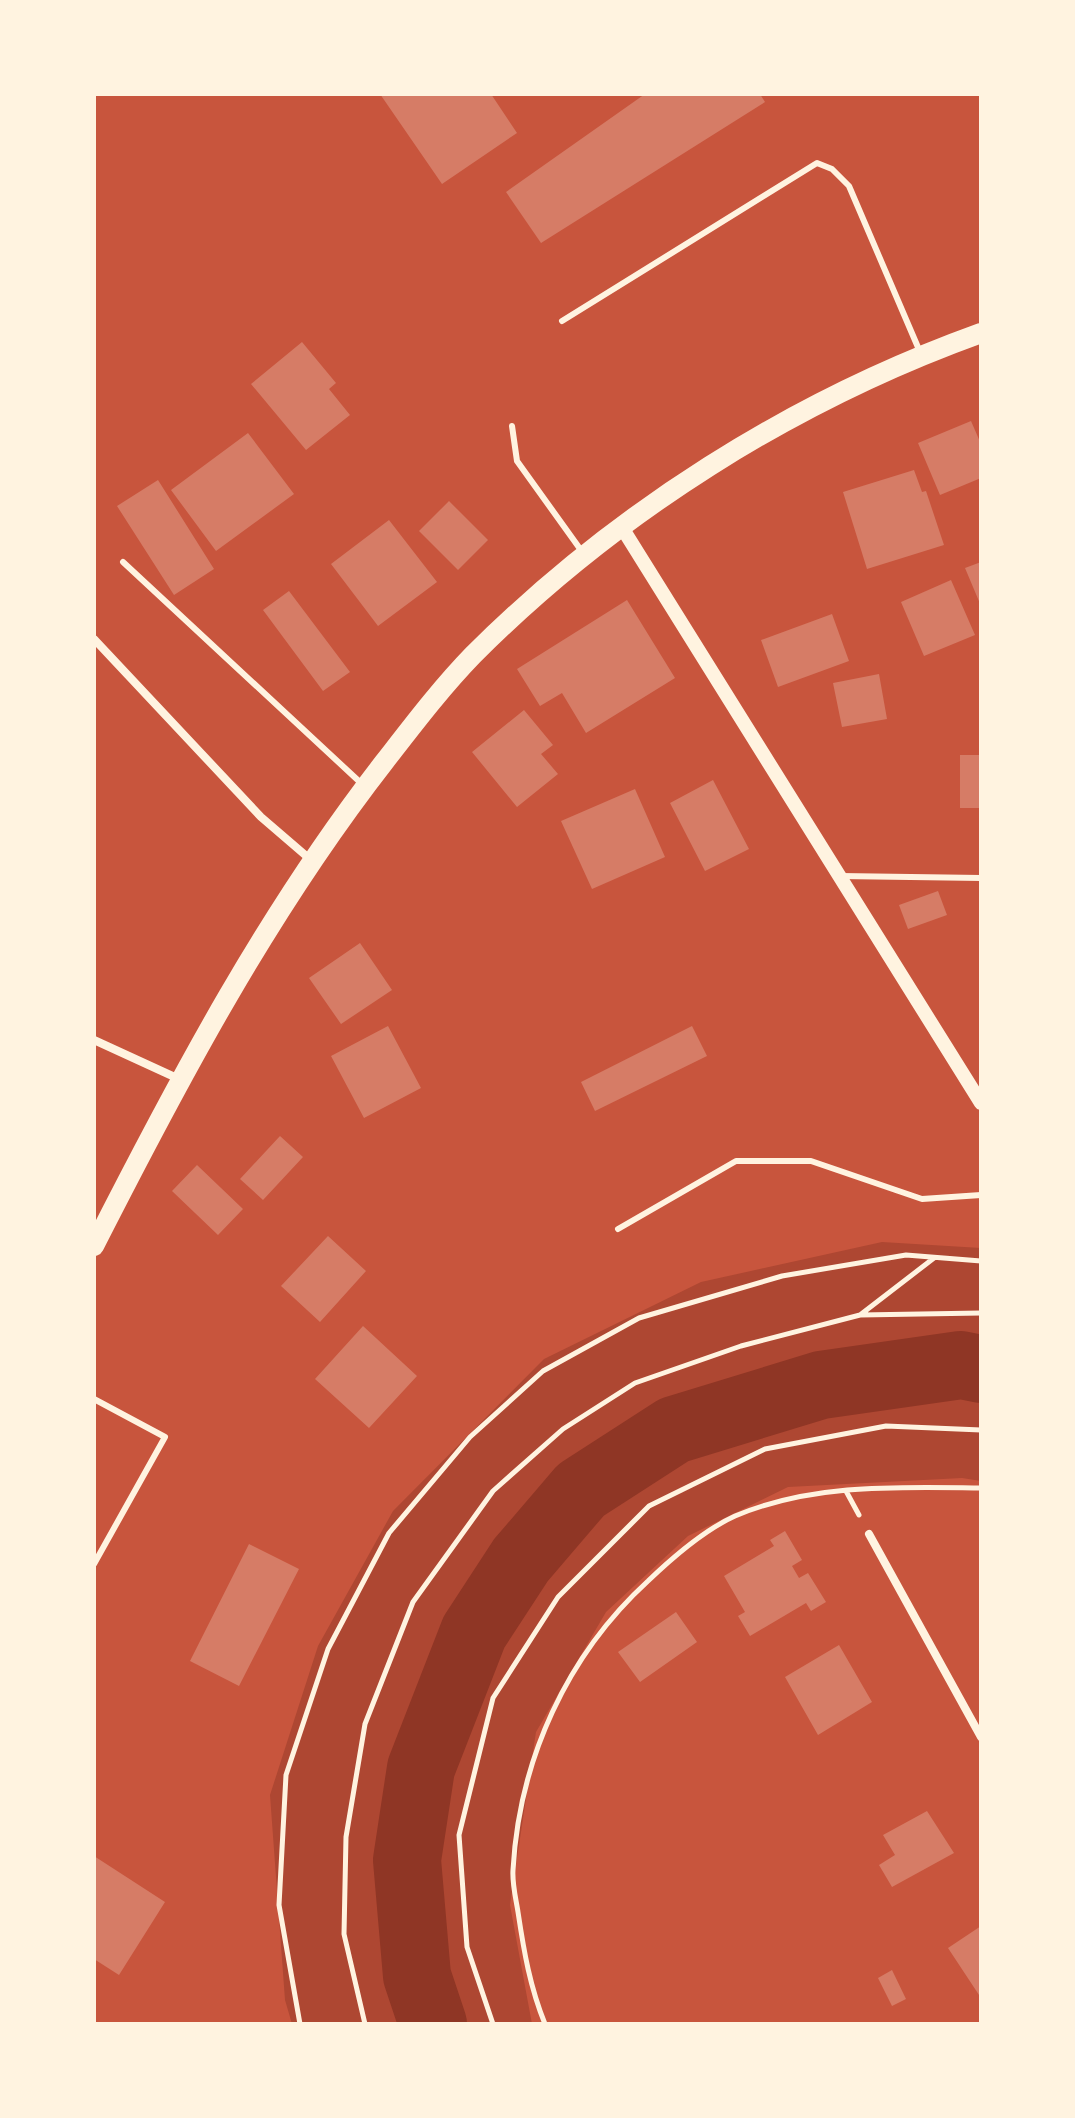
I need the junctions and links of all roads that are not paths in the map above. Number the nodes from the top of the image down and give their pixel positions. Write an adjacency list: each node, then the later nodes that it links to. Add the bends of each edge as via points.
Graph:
1 (562, 321): 3 (lane, via 817,163 849,186)
2 (981, 333): 3 (main road)
3 (922, 357): 5 (main road, via 837,393)
4 (512, 426): 6 (lane, via 517,461)
5 (621, 526): 6 (main road); 11 (street)
6 (585, 555): 9 (main road, via 472,657)
7 (123, 562): 9 (lane)
8 (94, 639): 10 (street, via 261,817)
9 (365, 786): 10 (main road)
10 (312, 861): 14 (main road, via 273,917)
11 (836, 876): 12 (lane); 15 (street)
12 (981, 878)
13 (94, 1040): 14 (street)
14 (179, 1079): 18 (main road)
15 (981, 1103)
16 (981, 1195): 17 (lane, via 922,1199 811,1161 736,1161)
17 (618, 1229)
18 (94, 1246)
19 (94, 1399): 21 (lane, via 165,1437)
20 (869, 1534): 22 (street)
21 (94, 1564)
22 (981, 1737)

